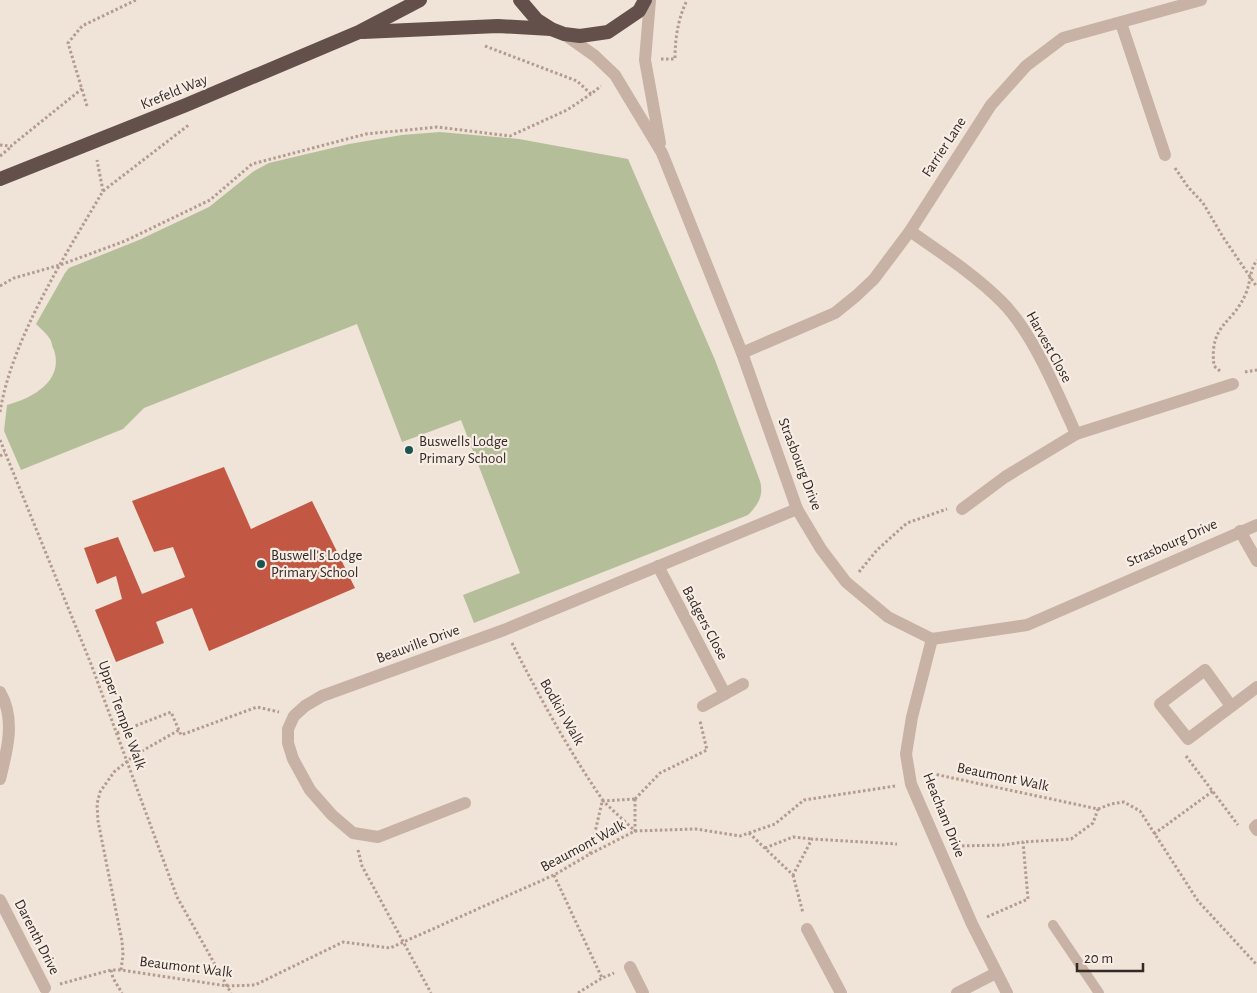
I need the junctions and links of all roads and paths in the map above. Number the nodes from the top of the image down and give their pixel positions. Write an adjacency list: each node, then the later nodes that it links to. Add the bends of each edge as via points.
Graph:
1 (134, 0): 10 (path, via 82,26 68,43)
2 (420, 0): 8 (highway, Krefeld Way)
3 (520, 0): 9 (highway, via 537,20)
4 (645, 0): 9 (highway, Krefeld Way, via 639,10 608,32 580,36)
5 (650, 0): 16 (street, Strasbourg Drive, via 645,60)
6 (1200, 0): 7 (street, Farrier Lane)
7 (1121, 23): 17 (street); 22 (street, Farrier Lane, via 1063,38 1026,66 991,105)
8 (359, 32): 9 (highway, Krefeld Way, via 490,26); 12 (highway, Krefeld Way)
9 (558, 32): 16 (street, Strasbourg Drive, via 595,56 615,75)
10 (82, 88): 13 (path); 15 (path)
11 (591, 94): 24 (path, via 567,110 510,136 437,128 366,134 252,164 210,200 125,241)
12 (186, 105): 20 (highway, Krefeld Way); 21 (path, via 193,122)
13 (87, 106)
14 (0, 145): 15 (path)
15 (11, 146): 18 (path)
16 (662, 153): 28 (street, Strasbourg Drive)
17 (1165, 155): 25 (path, via 1203,203)
18 (0, 156)
19 (96, 159): 21 (path)
20 (0, 179)
21 (103, 191): 24 (path)
22 (910, 231): 28 (street, Farrier Lane, via 874,279 835,313); 34 (street, Harvest Close, via 958,264 1002,302 1024,330)
23 (1257, 260): 25 (path)
24 (60, 264): 26 (path, via 14,278); 33 (path, via 20,347)
25 (1249, 276): 27 (path); 30 (path, via 1241,303 1221,326 1216,338 1212,353 1214,366)
26 (0, 286)
27 (1257, 286)
28 (742, 353): 38 (street, Strasbourg Drive)
29 (1257, 370): 31 (path)
30 (1223, 373)
31 (1240, 373)
32 (1233, 384): 34 (street)
33 (0, 412)
34 (1076, 434): 39 (street, via 1005,476)
35 (0, 440): 36 (path, Upper Temple Walk)
36 (5, 453): 37 (path); 55 (path, Upper Temple Walk)
37 (0, 456)
38 (797, 509): 43 (street, Beauville Drive); 44 (street, Strasbourg Drive)
39 (962, 509): 44 (path, via 952,507 907,524)
40 (1257, 525): 41 (street, Strasbourg Drive)
41 (1240, 531): 42 (street); 46 (street, Strasbourg Drive, via 1027,625)
42 (1257, 561)
43 (658, 566): 45 (street, Beauville Drive); 50 (street, Badgers Close)
44 (846, 582): 46 (street, Strasbourg Drive, via 888,617)
45 (504, 630): 53 (street, Beauville Drive, via 322,696); 62 (path, Bodkin Walk, via 545,707)
46 (932, 639): 59 (street, Heacham Drive, via 906,754)
47 (743, 684): 50 (street)
48 (1257, 687): 52 (street)
49 (0, 692): 58 (street, via 9,724 8,746)
50 (725, 694): 51 (street)
51 (703, 706): 61 (path, via 699,719 707,750 660,773)
52 (1232, 706): 56 (street); 56 (street, via 1205,670 1160,704)
53 (294, 716): 54 (path, via 257,707 180,735); 67 (street, via 288,729 293,759 310,790)
54 (179, 730): 55 (path, via 171,712); 57 (path)
55 (116, 733): 57 (path, Upper Temple Walk)
56 (1188, 739): 60 (path, via 1183,752)
57 (127, 762): 86 (path, via 106,782 97,804 122,941); 89 (path, Upper Temple Walk, via 177,898)
58 (0, 780)
59 (911, 784): 64 (path, Beaumont Walk, via 934,774); 68 (path, Beaumont Walk, via 804,800 774,824); 79 (street, Heacham Drive)
60 (1212, 791): 65 (path, via 1241,829); 69 (path)
61 (635, 799): 62 (path); 66 (path)
62 (603, 802): 66 (path, Bodkin Walk); 75 (path)
63 (465, 803): 67 (street, via 378,837)
64 (1098, 809): 69 (path, Beaumont Walk, via 1124,802 1140,811); 71 (path, via 1094,823 1071,839)
65 (1256, 827)
66 (635, 831): 68 (path, Beaumont Walk, via 696,829 740,836); 75 (path, Beaumont Walk)
67 (353, 833): 82 (path, via 362,866)
68 (750, 833): 74 (path)
69 (1154, 834): 83 (path, Beaumont Walk, via 1198,902)
70 (812, 839): 72 (path); 74 (path, via 793,837); 77 (path)
71 (1023, 842): 73 (path); 79 (path, via 1028,899)
72 (897, 844)
73 (957, 846)
74 (765, 848): 77 (path)
75 (590, 854): 76 (path, Beaumont Walk)
76 (554, 875): 82 (path, Beaumont Walk); 88 (path)
77 (793, 875): 81 (path)
78 (0, 900): 90 (street, Darenth Drive)
79 (972, 924): 87 (street, Heacham Drive)
80 (1053, 925): 99 (lane)
81 (806, 929): 96 (street)
82 (404, 942): 89 (path, Beaumont Walk, via 390,948 343,942 255,985); 93 (path)
83 (1257, 965)
84 (630, 967): 88 (path); 95 (street)
85 (112, 970): 86 (path, Beaumont Walk); 90 (path, Beaumont Walk); 91 (path)
86 (122, 970): 89 (path, Beaumont Walk)
87 (996, 973): 97 (street); 98 (street, Heacham Drive)
88 (602, 978): 94 (path)
89 (227, 986): 92 (path, Upper Temple Walk)
90 (45, 988)
91 (122, 993)
92 (231, 993)
93 (431, 993)
94 (578, 993)
95 (643, 993)
96 (840, 993)
97 (957, 993)
98 (1007, 993)
99 (1099, 993)

